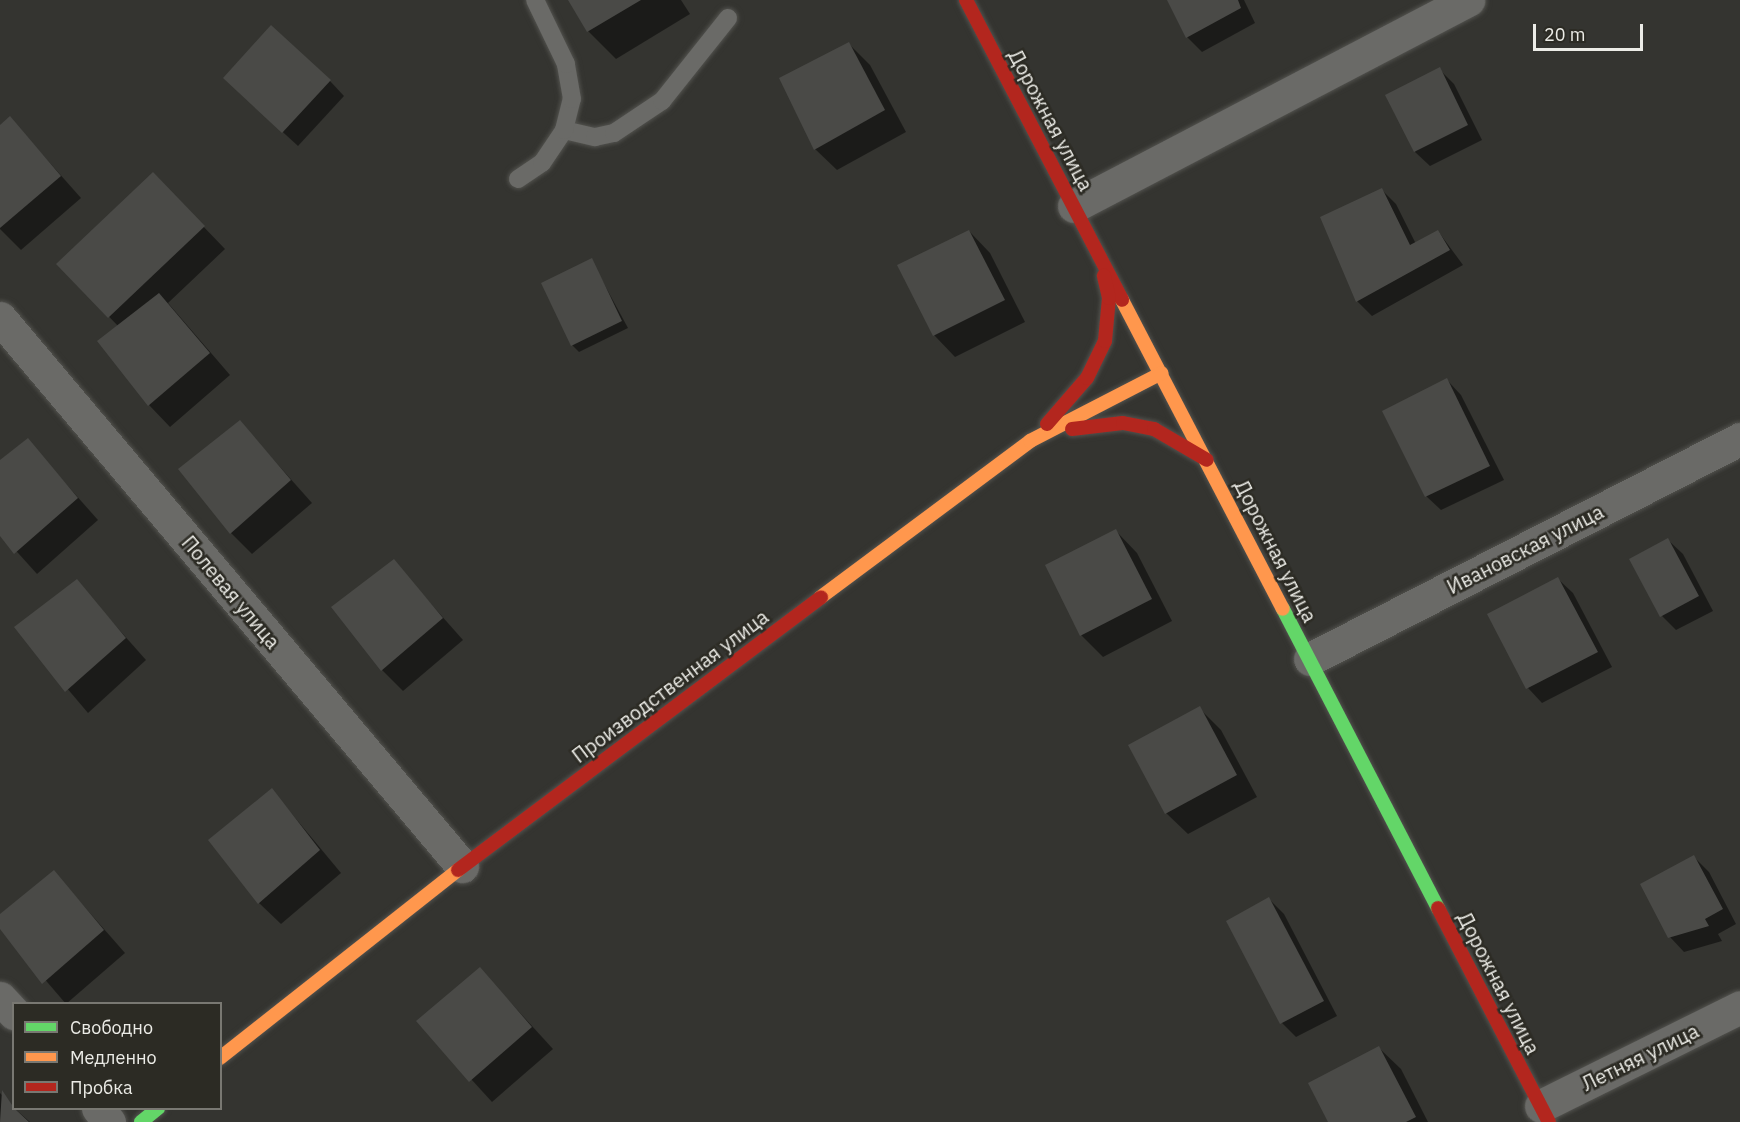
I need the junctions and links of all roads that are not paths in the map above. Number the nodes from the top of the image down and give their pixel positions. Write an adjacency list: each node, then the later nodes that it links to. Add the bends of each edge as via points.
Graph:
1 (535, 0): 5 (lane, via 566,64 572,99)
2 (966, 0): 7 (main road, Дорожная улица)
3 (1468, 0): 7 (street)
4 (728, 18): 5 (lane, via 662,101 614,133 595,137)
5 (564, 130): 6 (lane, via 542,163)
6 (518, 179)
7 (1074, 206): 8 (main road, Дорожная улица)
8 (1100, 254): 10 (main road, Дорожная улица); 12 (main road, via 1109,298 1105,341 1088,378)
9 (0, 318): 15 (street, Полевая улица)
10 (1162, 373): 12 (main road, Производственная улица); 13 (main road, Дорожная улица)
11 (1740, 439): 14 (street, Ивановская улица)
12 (1030, 441): 13 (main road, via 1088,424 1123,423 1154,429); 15 (main road, Производственная улица)
13 (1207, 460): 14 (main road, Дорожная улица)
14 (1310, 659): 22 (main road, Дорожная улица)
15 (462, 866): 19 (main road, Производственная улица)
16 (0, 998): 18 (street)
17 (1740, 1007): 22 (street, Летняя улица)
18 (12, 1011)
19 (222, 1056)
20 (100, 1110): 23 (street)
21 (156, 1110): 24 (main road)
22 (1545, 1114)
23 (110, 1122)
24 (141, 1122)

